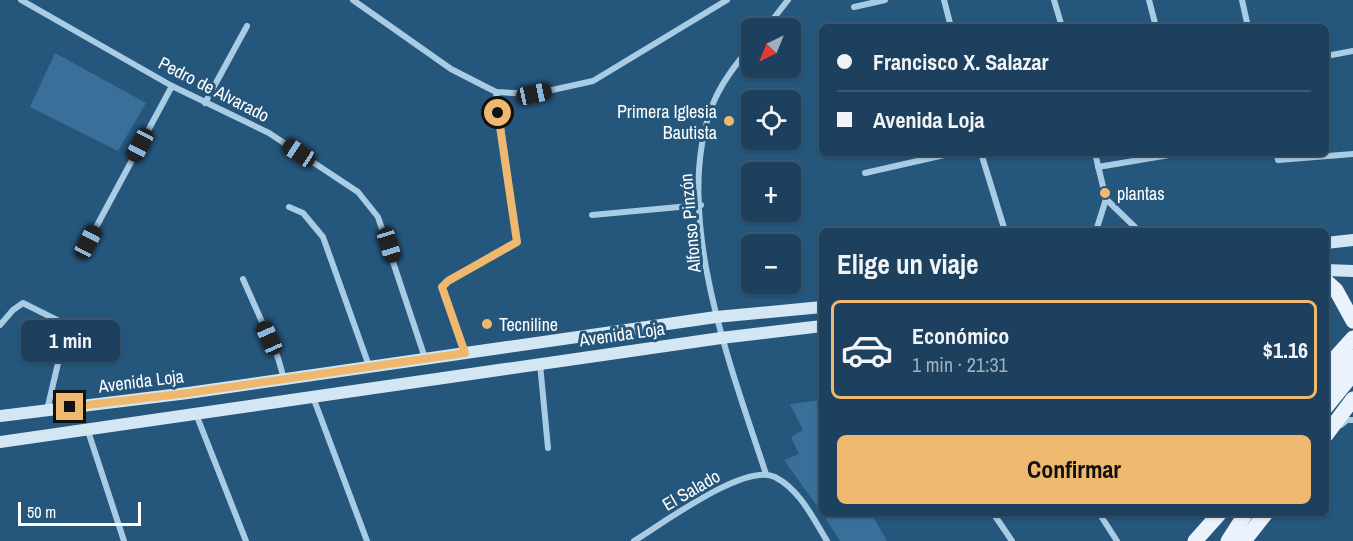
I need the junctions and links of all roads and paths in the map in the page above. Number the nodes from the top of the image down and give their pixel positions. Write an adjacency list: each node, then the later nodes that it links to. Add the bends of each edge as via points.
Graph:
1 (21, 0): 20 (street, Pedro de Alvarado)
2 (353, 0): 21 (street, via 451,69)
3 (727, 0): 21 (street, via 593,81 534,94)
4 (788, 0): 11 (street)
5 (885, 0): 10 (street)
6 (944, 0): 12 (street)
7 (1054, 0): 13 (street)
8 (1149, 0): 14 (street)
9 (1242, 0): 15 (street)
10 (854, 7)
11 (774, 18)
12 (950, 24)
13 (1061, 24)
14 (1155, 24)
15 (1247, 24)
16 (247, 26): 22 (street)
17 (1353, 51): 18 (street)
18 (1329, 55)
19 (741, 59): 36 (street, Alfonso Pinzón, via 712,106 700,160)
20 (172, 86): 22 (street, Pedro de Alvarado); 43 (street)
21 (496, 92): 59 (street, via 517,242 442,287)
22 (205, 103): 61 (street, Pedro de Alvarado, via 269,133 358,192 378,217)
23 (1353, 154): 24 (street)
24 (1329, 155)
25 (913, 156): 32 (street)
26 (940, 156): 32 (street)
27 (982, 156): 39 (street)
28 (1096, 156): 33 (street)
29 (1163, 156): 33 (street)
30 (1302, 156): 31 (street)
31 (1277, 157)
32 (914, 162): 34 (street)
33 (1098, 167): 35 (street)
34 (865, 173)
35 (1106, 199): 40 (street); 41 (street)
36 (700, 205): 38 (street); 50 (street, Alfonso Pinzón)
37 (289, 207): 64 (street, via 313,222 323,237)
38 (592, 215)
39 (1004, 228)
40 (1097, 228)
41 (1136, 228)
42 (1353, 240): 44 (main road)
43 (88, 242)
44 (1329, 243)
45 (1329, 270): 46 (main road)
46 (1353, 271)
47 (243, 279): 66 (street)
48 (1329, 284): 51 (main road)
49 (819, 307): 50 (main road, Avenida Loja)
50 (716, 317): 56 (street, Alfonso Pinzón); 59 (main road, Avenida Loja)
51 (1353, 321)
52 (0, 325): 53 (street, via 23,303)
53 (67, 325): 58 (street); 71 (street)
54 (819, 326): 56 (main road, Avenida Loja)
55 (1353, 331): 57 (main road)
56 (721, 338): 62 (main road, Avenida Loja); 80 (street, Alfonso Pinzón)
57 (1353, 338): 63 (main road)
58 (109, 345)
59 (465, 353): 61 (main road, Avenida Loja)
60 (1353, 357): 67 (main road)
61 (425, 359): 64 (main road, Avenida Loja)
62 (540, 363): 68 (main road, Avenida Loja); 79 (street)
63 (1329, 365)
64 (369, 366): 66 (main road, Avenida Loja)
65 (1353, 374): 70 (main road)
66 (284, 379): 71 (main road, Avenida Loja)
67 (1329, 384)
68 (313, 398): 72 (main road, Avenida Loja); 89 (street)
69 (1353, 399): 76 (main road)
70 (1329, 403)
71 (47, 410): 73 (main road, Avenida Loja)
72 (195, 413): 75 (main road, Avenida Loja); 88 (street)
73 (0, 416)
74 (1353, 420): 77 (street, via 1347,420)
75 (88, 431): 78 (main road, Avenida Loja); 87 (street)
76 (1329, 431)
77 (1329, 437)
78 (0, 442)
79 (548, 448)
80 (766, 474): 90 (street, El Salado, via 739,480); 91 (street, via 800,498)
81 (995, 516): 92 (street)
82 (1101, 516): 93 (street)
83 (1209, 516): 94 (main road)
84 (1217, 516): 94 (main road)
85 (1244, 516): 95 (main road)
86 (1264, 516): 96 (main road)
87 (124, 541)
88 (246, 541)
89 (367, 541)
90 (634, 541)
91 (827, 541)
92 (1012, 541)
93 (1117, 541)
94 (1194, 541)
95 (1228, 541)
96 (1244, 541)

